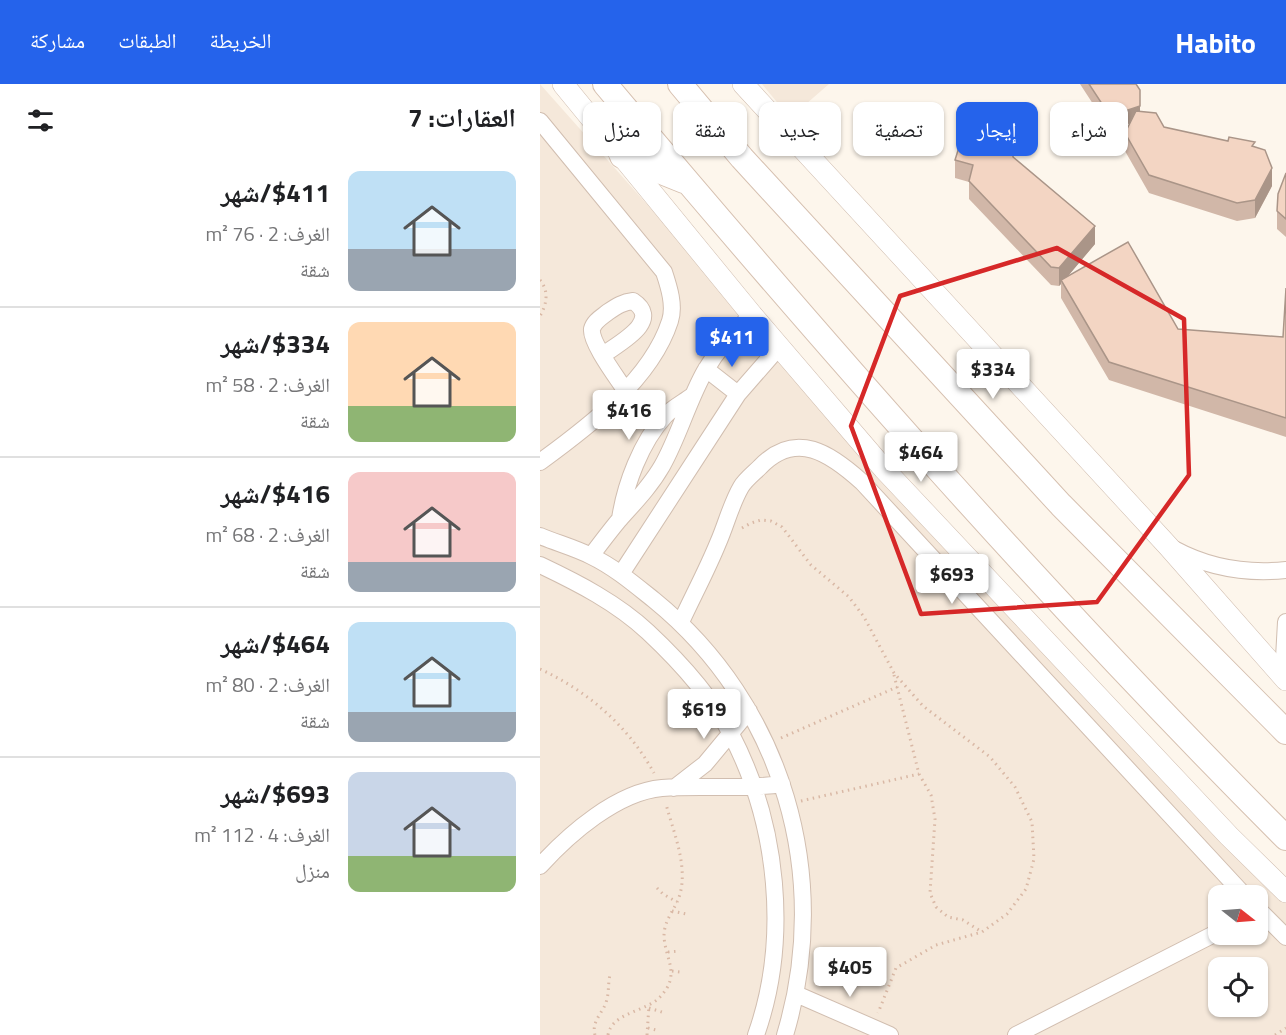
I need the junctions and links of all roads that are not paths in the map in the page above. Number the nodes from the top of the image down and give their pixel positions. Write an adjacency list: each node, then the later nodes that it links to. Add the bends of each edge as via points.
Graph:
1 (563, 84): 5 (street)
2 (605, 84): 8 (main road)
3 (680, 84): 29 (main road, via 742,158 1061,505)
4 (743, 84): 19 (street)
5 (583, 108)
6 (540, 121): 13 (street, via 664,272 670,291 671,320 652,360)
7 (622, 156): 8 (main road); 9 (street)
8 (688, 182): 34 (main road, via 948,482)
9 (752, 315): 10 (street); 12 (street, via 735,330)
10 (779, 347): 14 (street); 37 (street, via 884,469)
11 (603, 355): 13 (street)
12 (706, 369): 14 (street); 15 (street)
13 (625, 390): 16 (street)
14 (738, 394): 23 (street)
15 (692, 396): 17 (street, via 661,468); 17 (street, via 666,415 648,441 633,469)
16 (540, 462)
17 (620, 519): 20 (street)
18 (540, 536): 20 (street)
19 (1168, 546): 22 (street, via 1227,569); 27 (street)
20 (591, 556): 23 (street)
21 (540, 566): 30 (street, via 585,587 647,631 705,695)
22 (1286, 570)
23 (621, 574): 24 (street)
24 (681, 622): 28 (street, via 718,664); 36 (street, via 741,486 780,451 800,446 822,452 862,482)
25 (1286, 622): 26 (street)
26 (1286, 673)
27 (1286, 680)
28 (749, 711): 30 (street); 31 (street)
29 (1286, 732)
30 (730, 734): 32 (street, via 705,764); 33 (street)
31 (782, 784): 33 (street); 41 (street, via 798,850 803,898)
32 (668, 788): 33 (street); 35 (street, via 650,790 587,822)
33 (754, 788): 43 (street, via 774,882 775,929 770,976)
34 (1286, 838)
35 (540, 866)
36 (1235, 885)
37 (1286, 892)
38 (1268, 920): 40 (street)
39 (1208, 937): 47 (street)
40 (1286, 937)
41 (796, 994): 42 (street); 44 (street)
42 (872, 1030): 45 (street); 46 (street)
43 (756, 1035)
44 (785, 1035)
45 (856, 1035)
46 (890, 1035)
47 (1016, 1035)

